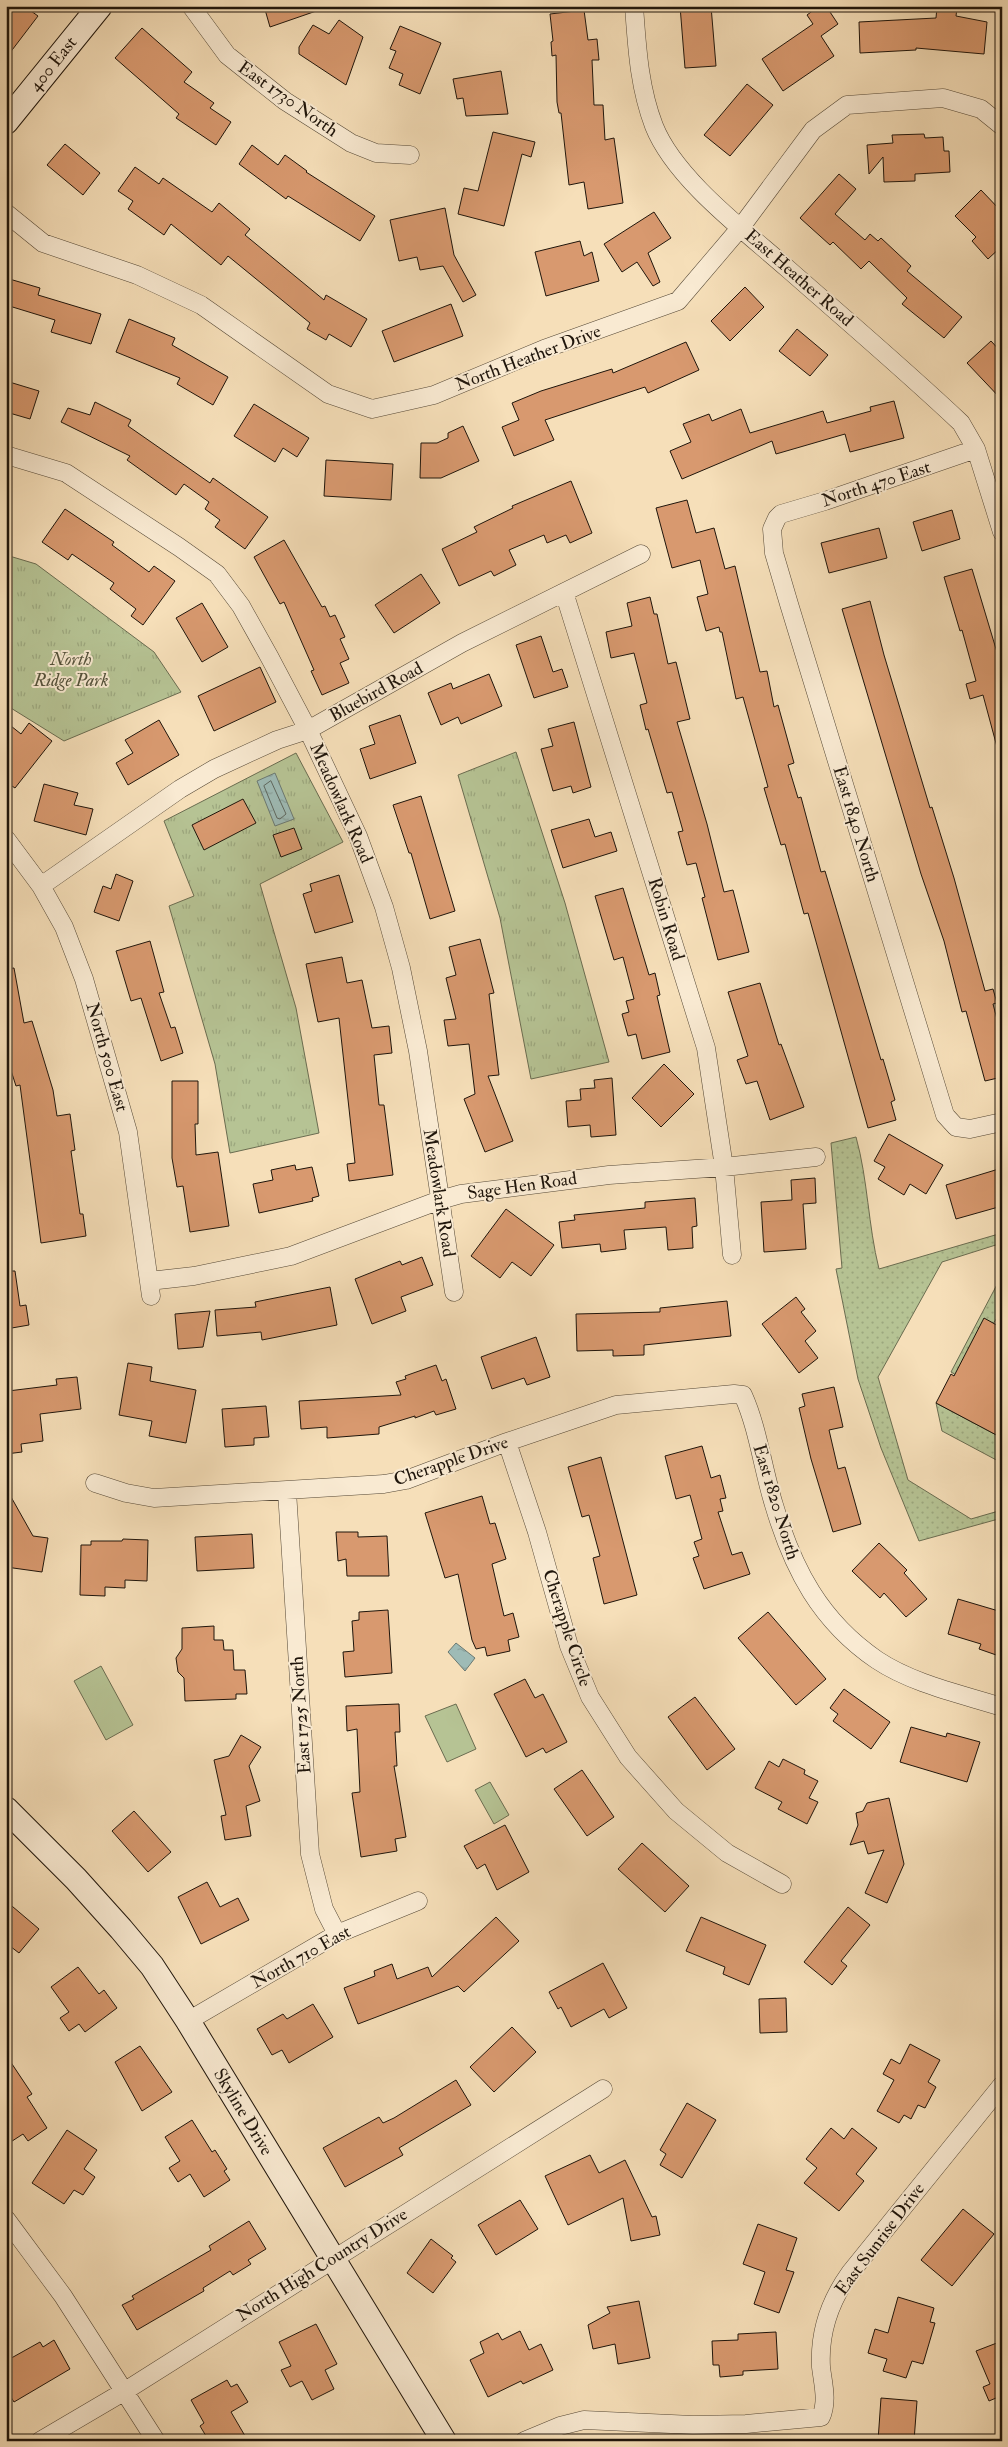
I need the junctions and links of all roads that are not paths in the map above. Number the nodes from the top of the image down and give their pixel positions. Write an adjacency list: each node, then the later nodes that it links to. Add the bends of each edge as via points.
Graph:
1 (100, 6): 4 (street, 400 East)
2 (191, 6): 6 (street, East 1730 North, via 227,55 318,123 351,143 376,152)
3 (634, 6): 8 (street, East Heather Road, via 642,88 654,127 679,167)
4 (6, 122)
5 (1002, 126): 8 (street, North Heather Drive, via 981,109 943,98 848,105 813,130)
6 (410, 155)
7 (6, 212): 8 (street, North Heather Drive, via 43,243 138,275 201,305 328,394 372,409 434,395 544,349 678,301)
8 (740, 227): 9 (street, East Heather Road, via 961,423)
9 (976, 449): 11 (street, North 470 East, via 826,501 790,510); 12 (street, East Heather Road)
10 (6, 455): 15 (street, Meadowlark Road, via 66,474 217,574 241,606)
11 (777, 518): 18 (street, East 1840 North, via 772,529 776,562 945,1114 956,1127 976,1129)
12 (1002, 532)
13 (641, 554): 14 (street, Bluebird Road)
14 (564, 592): 15 (street, Bluebird Road, via 462,643); 20 (street, Robin Road, via 706,1048)
15 (308, 730): 17 (street, Bluebird Road, via 276,740 214,769); 21 (street, Meadowlark Road, via 358,836 384,907 401,968 418,1051)
16 (6, 839): 17 (street, North 500 East)
17 (41, 886): 23 (street, North 500 East, via 66,933 84,979 108,1058 128,1132)
18 (1002, 1122)
19 (816, 1157): 20 (street, Sage Hen Road)
20 (724, 1167): 21 (street, Sage Hen Road, via 609,1175 462,1194); 22 (street, Robin Road)
21 (440, 1200): 23 (street, Sage Hen Road, via 290,1256); 24 (street, Meadowlark Road)
22 (732, 1255)
23 (150, 1288)
24 (454, 1292)
25 (743, 1395): 26 (street, Cherapple Drive, via 644,1401 616,1406); 29 (street, East 1820 North, via 750,1410 787,1548 810,1592 856,1643 881,1662 915,1678)
26 (507, 1442): 28 (street, Cherapple Drive, via 406,1480); 31 (street, Cherapple Circle, via 537,1532 569,1646 590,1697 628,1757 676,1811 727,1853)
27 (95, 1483): 28 (street, Cherapple Drive, via 126,1494 154,1498)
28 (287, 1490): 33 (street, East 1725 North, via 310,1854 324,1909)
29 (1002, 1707)
30 (6, 1809): 34 (street, Skyline Drive, via 121,1929 152,1966)
31 (782, 1884)
32 (418, 1901): 33 (street, North 710 East)
33 (338, 1934): 34 (street, North 710 East)
34 (188, 2021): 38 (street, Skyline Drive)
35 (1002, 2085): 43 (street, East Sunrise Drive, via 834,2297 822,2334 825,2402 821,2417 693,2425 584,2420)
36 (603, 2089): 38 (street, North High Country Drive)
37 (6, 2219): 39 (street, via 63,2296)
38 (331, 2259): 39 (street, North High Country Drive); 42 (street, Skyline Drive)
39 (125, 2391): 40 (street, North High Country Drive); 41 (street)
40 (40, 2441)
41 (156, 2441)
42 (444, 2441)
43 (524, 2441)

